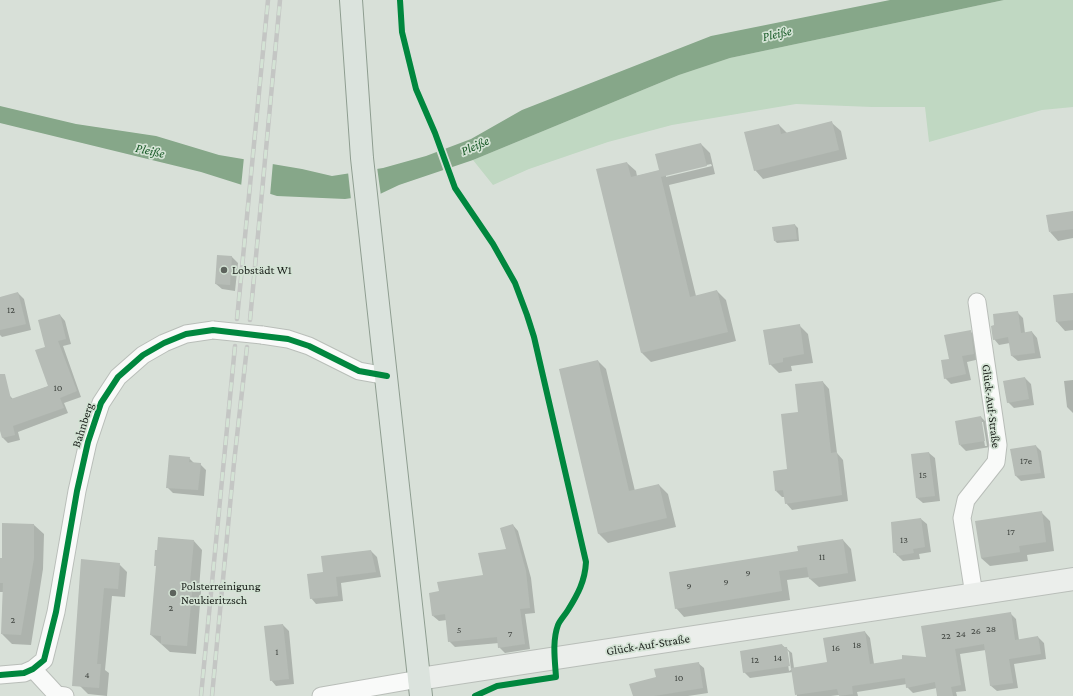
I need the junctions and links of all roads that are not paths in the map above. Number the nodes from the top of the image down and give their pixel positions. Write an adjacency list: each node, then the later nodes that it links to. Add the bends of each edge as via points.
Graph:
1 (351, 0): 3 (main road, via 362,158)
2 (977, 302): 5 (street, Glück-Auf-Straße, via 998,445 996,462 966,500 962,518)
3 (387, 376): 6 (street, Bahnberg, bridge, via 359,371 309,346 288,339 213,330 186,334 143,355 118,377 101,403 76,491 49,643 44,660); 8 (main road)
4 (1073, 579): 5 (main road, Glück-Auf-Straße)
5 (974, 595): 8 (main road, Glück-Auf-Straße)
6 (33, 669): 7 (street, via 24,673); 9 (street, via 57,695)
7 (0, 675)
8 (420, 688): 10 (street, Glück-Auf-Straße)
9 (65, 696)
10 (321, 696)

